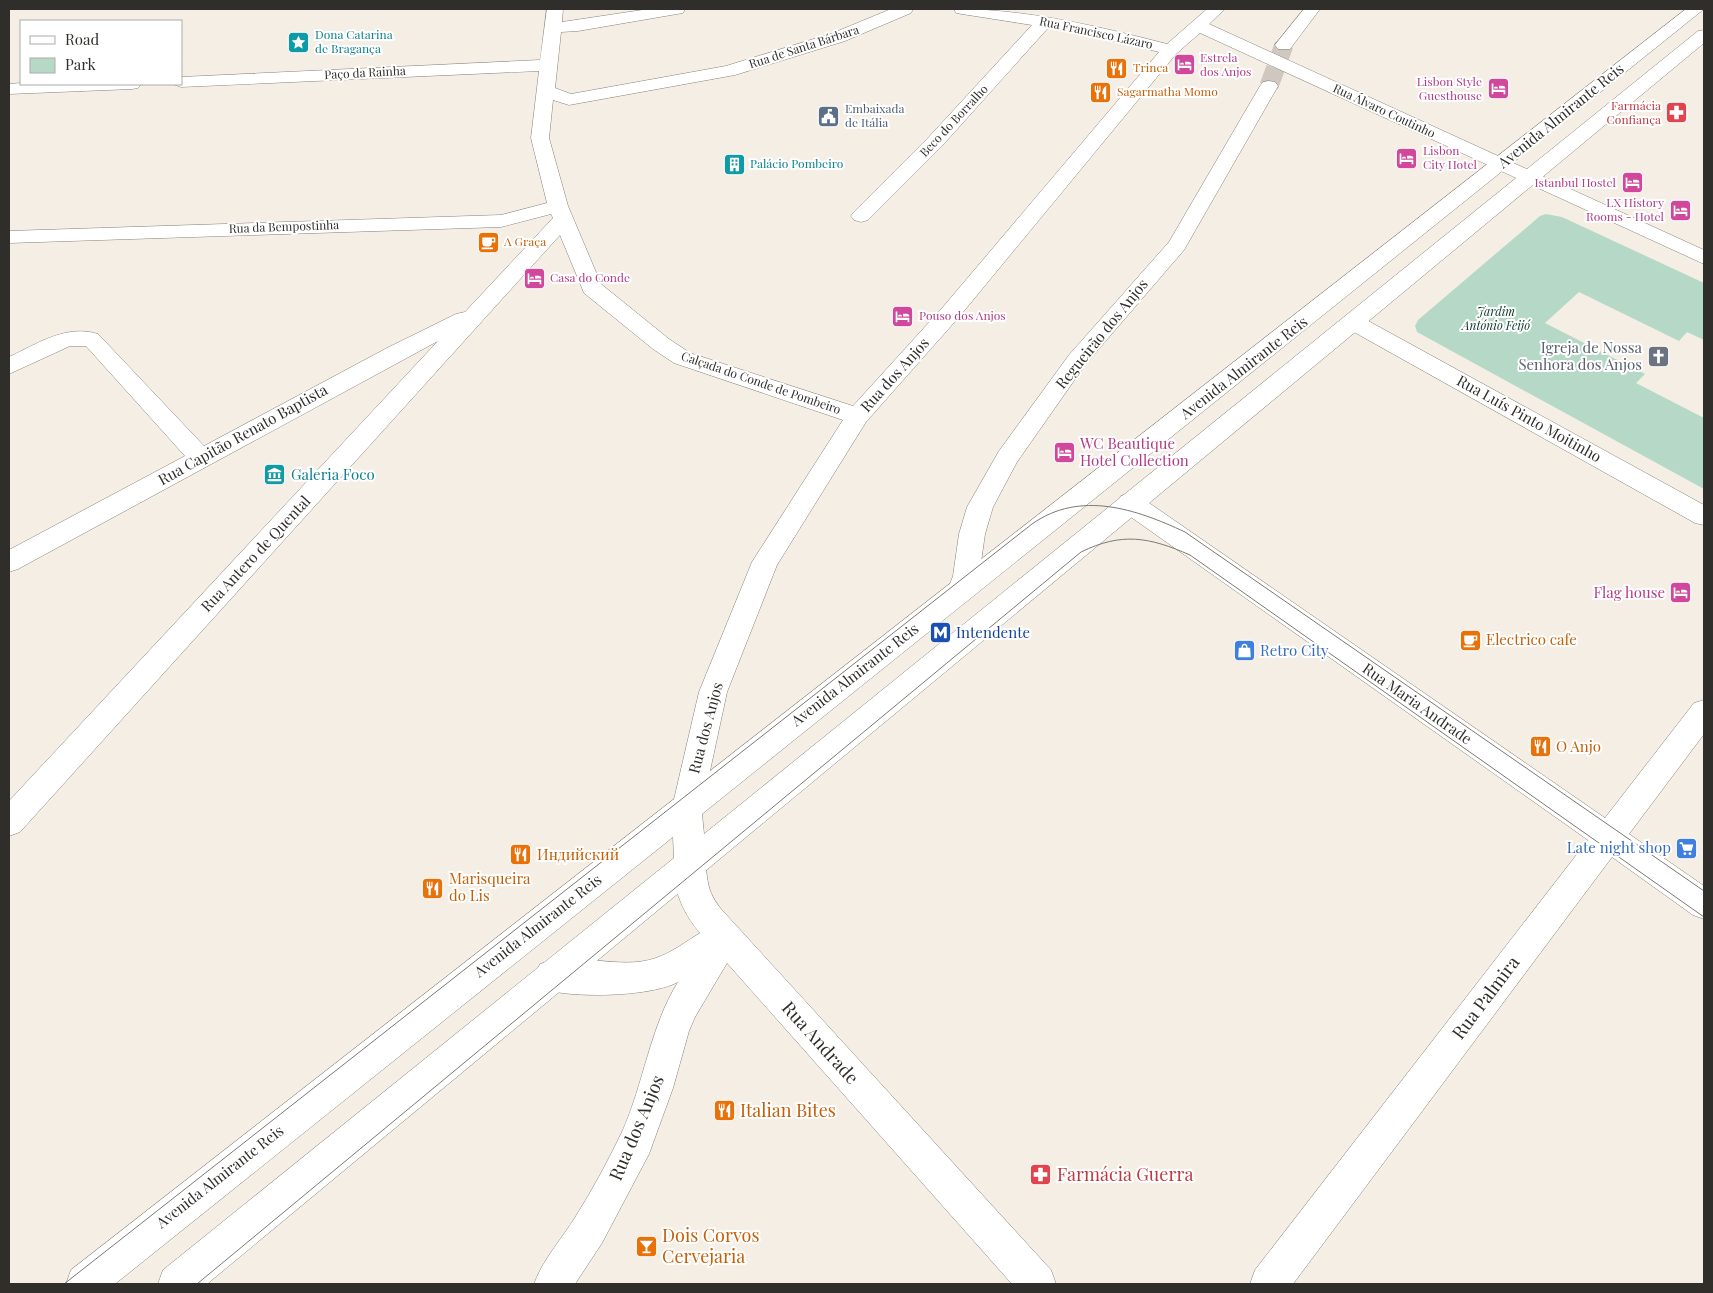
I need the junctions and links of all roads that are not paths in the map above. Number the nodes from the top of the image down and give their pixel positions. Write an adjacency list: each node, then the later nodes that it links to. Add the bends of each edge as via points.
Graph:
1 (555, 9): 10 (street)
2 (678, 9): 10 (street, via 578,26)
3 (905, 9): 19 (street, Rua de Santa Bárbara, via 840,37 729,70 569,100)
4 (962, 9): 8 (street, Rua Francisco Lázaro)
5 (1217, 9): 9 (street, Rua dos Anjos)
6 (1312, 9): 12 (street)
7 (1696, 9): 20 (street, Avenida Almirante Reis)
8 (1044, 22): 13 (street, Rua Francisco Lázaro); 23 (street, Beco do Borralho, via 935,142)
9 (1199, 26): 13 (street, Rua dos Anjos); 20 (street, Rua Álvaro Coutinho)
10 (553, 27): 14 (street)
11 (1704, 35): 21 (street, Avenida Almirante Reis)
12 (1284, 45)
13 (1170, 50): 29 (street, Rua dos Anjos, via 951,312)
14 (550, 65): 15 (street, Paço da Rainha); 19 (street)
15 (182, 82)
16 (107, 85): 18 (street)
17 (1269, 86): 35 (street, Regueirão dos Anjos, via 1177,245 1077,360 999,472 980,507)
18 (9, 89)
19 (546, 91): 22 (street, Calçada do Conde de Pombeiro, via 540,138)
20 (1501, 164): 21 (street, Rua Álvaro Coutinho); 31 (street, Avenida Almirante Reis)
21 (1529, 178): 25 (street, Rua Álvaro Coutinho); 27 (street, Avenida Almirante Reis)
22 (561, 213): 24 (street, Rua da Bempostinha, via 501,221); 26 (street, Rua Antero de Quental); 29 (street, Calçada do Conde de Pombeiro, via 592,288 661,344 682,358)
23 (861, 216)
24 (9, 237)
25 (1704, 258)
26 (479, 311): 30 (street, Rua Capitão Renato Baptista); 38 (street, Rua Antero de Quental)
27 (1353, 322): 32 (street, Avenida Almirante Reis); 33 (street, Rua Luís Pinto Moitinho)
28 (9, 366): 30 (street, via 62,341 88,338)
29 (858, 416): 37 (street, Rua dos Anjos, via 765,562 713,692)
30 (202, 458): 34 (street, Rua Capitão Renato Baptista)
31 (1099, 482): 32 (street, Rua Maria Andrade); 35 (street, Avenida Almirante Reis)
32 (1130, 503): 39 (street, Rua Maria Andrade); 40 (street, Avenida Almirante Reis)
33 (1704, 516)
34 (9, 562)
35 (960, 592): 37 (street, Avenida Almirante Reis)
36 (1704, 712): 39 (street, Rua Palmira)
37 (687, 808): 40 (street, Rua dos Anjos); 46 (street, Avenida Almirante Reis)
38 (9, 822)
39 (1609, 837): 41 (street, Rua Maria Andrade); 50 (street, Rua Palmira)
40 (690, 863): 42 (street, via 690,876 700,909); 44 (street, Avenida Almirante Reis)
41 (1704, 904)
42 (725, 938): 43 (street); 45 (street, Rua dos Anjos); 49 (street, Rua Andrade)
43 (660, 974): 44 (street, via 626,978); 45 (street)
44 (552, 976): 47 (street, Avenida Almirante Reis)
45 (687, 999): 48 (street, Rua dos Anjos, via 672,1031 636,1141 589,1230)
46 (85, 1284)
47 (177, 1284)
48 (553, 1284)
49 (1037, 1284)
50 (1269, 1284)

